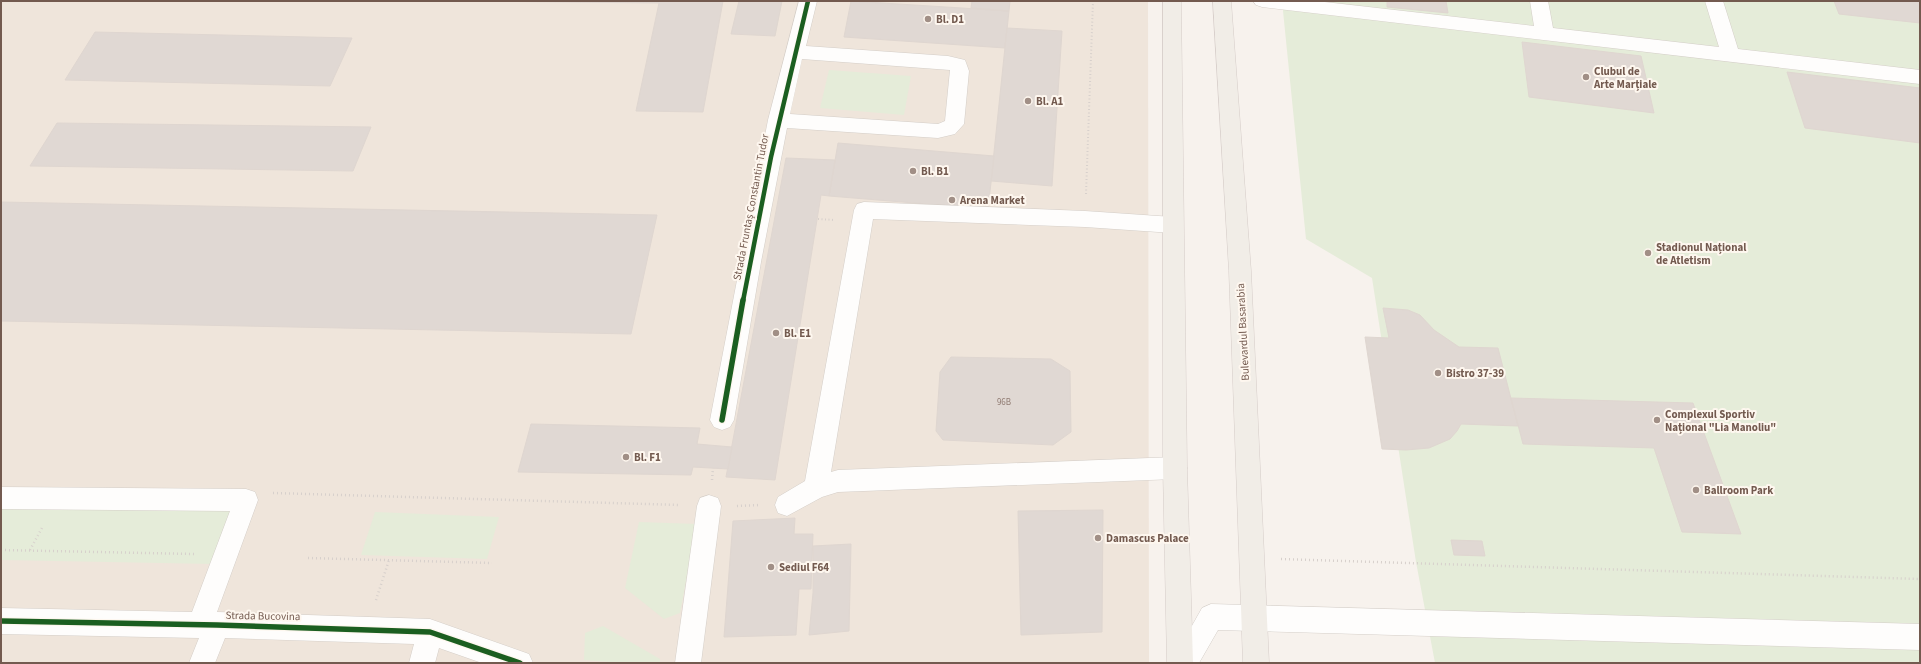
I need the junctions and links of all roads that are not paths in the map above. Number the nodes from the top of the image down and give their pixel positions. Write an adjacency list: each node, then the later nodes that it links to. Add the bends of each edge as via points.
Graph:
1 (808, 1): 8 (street, Strada Fruntaș Constantin Tudor)
2 (1172, 1): 12 (main road)
3 (1222, 1): 19 (main road, Bulevardul Basarabia, via 1249,457)
4 (1262, 1): 7 (street)
5 (1539, 1): 7 (street)
6 (1714, 1): 9 (street)
7 (1545, 34): 9 (street)
8 (794, 52): 11 (street, Strada Fruntaș Constantin Tudor); 11 (street, via 958,65 960,71 954,124 948,129 938,131)
9 (1731, 54): 10 (street)
10 (1920, 77)
11 (778, 120): 13 (street, Strada Fruntaș Constantin Tudor, via 758,215)
12 (1173, 225): 14 (main road); 15 (street, via 864,210)
13 (722, 420)
14 (1175, 468): 15 (street, via 838,481); 28 (main road)
15 (816, 488): 17 (street)
16 (1, 498): 21 (street, via 246,500)
17 (787, 505)
18 (709, 506): 27 (street)
19 (1254, 619): 23 (street); 29 (street, via 1210,618); 30 (main road, Bulevardul Basarabia)
20 (1, 621): 21 (street, Strada Bucovina)
21 (209, 625): 22 (street, Strada Bucovina); 24 (street)
22 (430, 632): 25 (street); 26 (street, Strada Bucovina)
23 (1920, 637)
24 (202, 663)
25 (422, 663)
26 (520, 663)
27 (688, 663)
28 (1180, 663)
29 (1184, 663)
30 (1256, 663)

